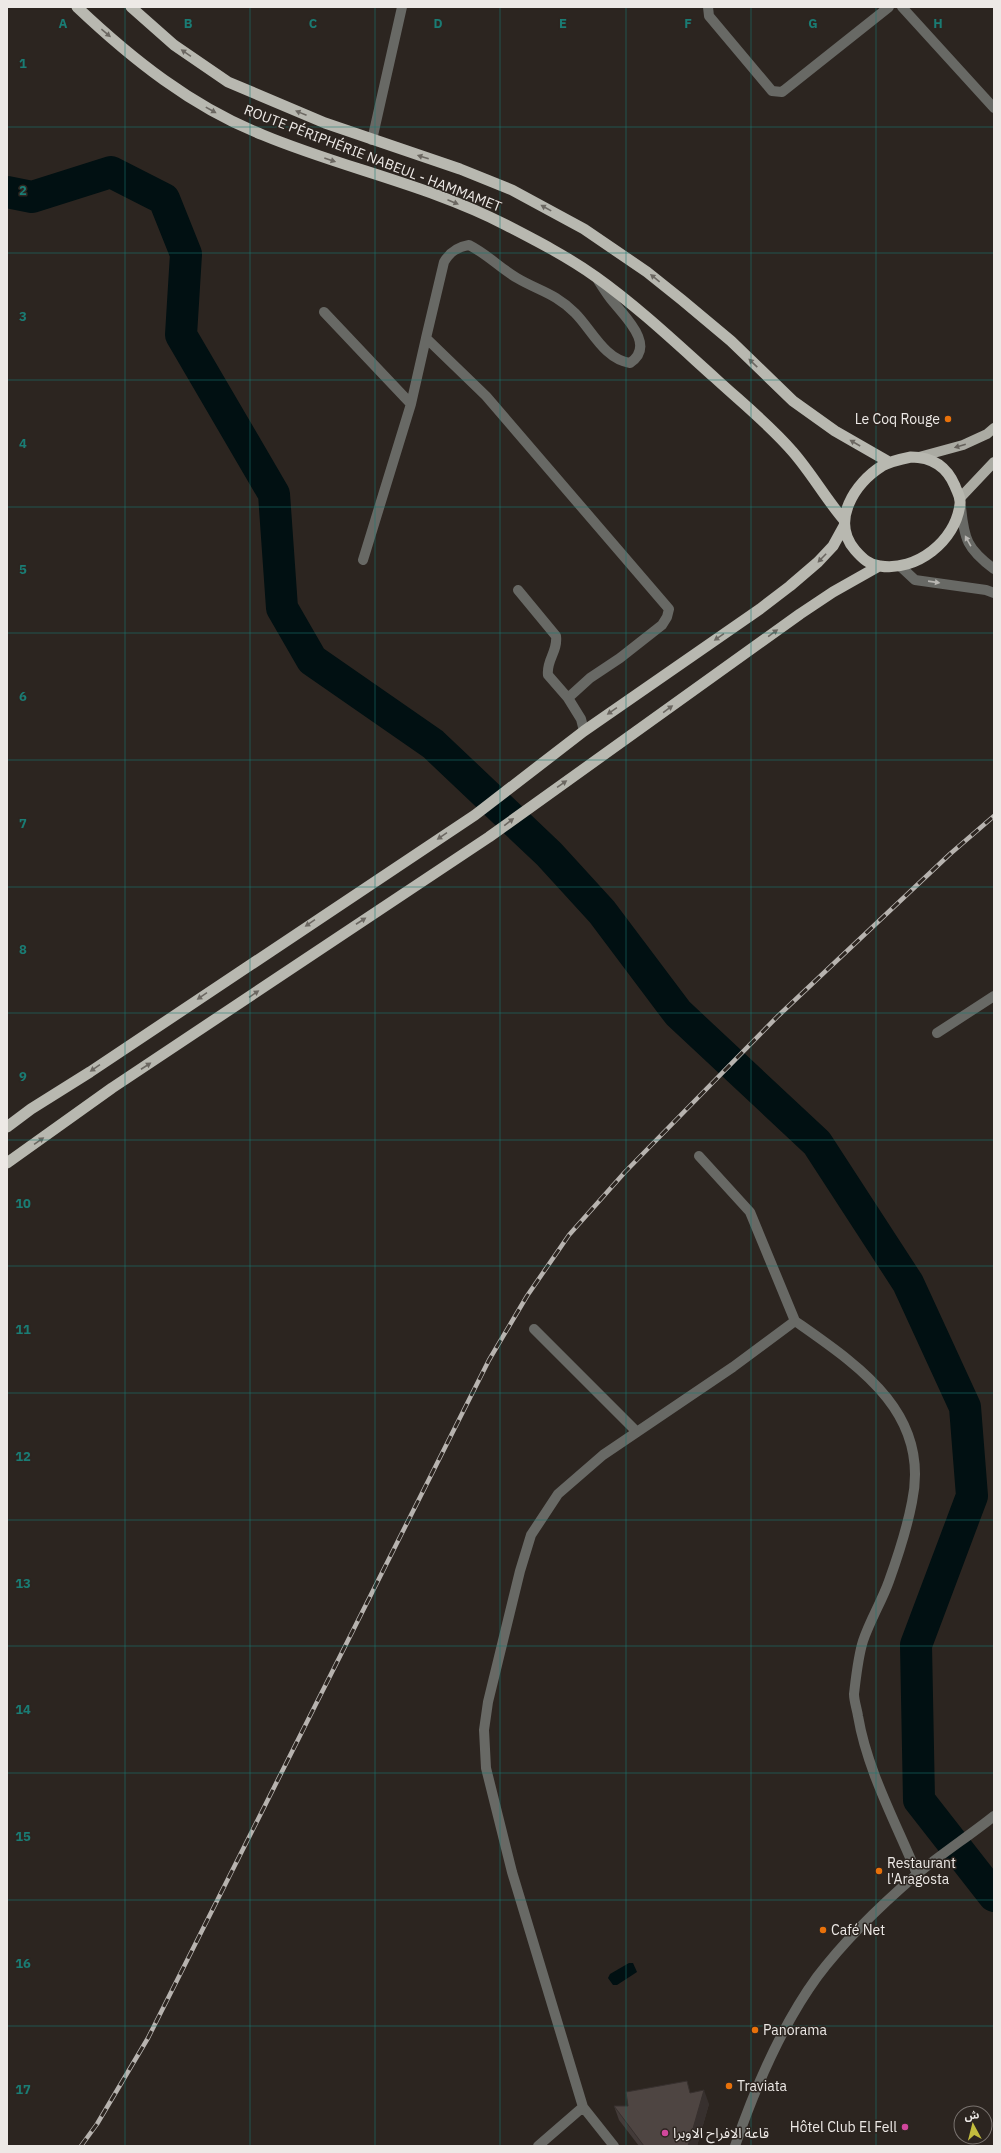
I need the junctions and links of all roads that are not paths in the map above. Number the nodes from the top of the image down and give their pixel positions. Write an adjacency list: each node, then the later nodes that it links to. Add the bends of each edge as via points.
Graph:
1 (77, 7): 9 (highway, ROUTE PÉRIPHÉRIE NABEUL - HAMMAMET, one-way to 9, via 150,70 209,109 261,135 441,197 504,224 561,254)
2 (131, 7): 8 (highway, ROUTE PÉRIPHÉRIE NABEUL - HAMMAMET, one-way to 2, via 228,82 174,45)
3 (402, 7): 8 (street)
4 (708, 7): 5 (street, via 709,16 776,93 782,92)
5 (889, 7)
6 (902, 7): 7 (street)
7 (994, 108)
8 (372, 140): 15 (highway, ROUTE PÉRIPHÉRIE NABEUL - HAMMAMET, one-way to 8, via 835,431 793,401 682,300 647,272 584,230 512,190 460,169)
9 (594, 276): 11 (street, via 634,327 640,339 640,350 636,359 630,363 614,358 590,328 557,297 518,278 469,245 455,249 444,262); 18 (highway, ROUTE PÉRIPHÉRIE NABEUL - HAMMAMET, via 635,306 762,421 810,473)
10 (324, 312): 12 (street)
11 (426, 338): 12 (street); 25 (street, via 486,396 668,607 667,617 662,625 590,678)
12 (411, 404): 19 (street)
13 (994, 428): 14 (main road, one-way to 14, via 963,445)
14 (919, 457): 15 (highway); 17 (highway, via 938,463 950,473)
15 (889, 462): 18 (highway, via 874,471 856,489 848,504)
16 (994, 462): 17 (main road)
17 (960, 501): 21 (highway, via 955,522 946,538 934,550 916,561); 22 (street, one-way to 17, via 979,556 964,533)
18 (844, 523): 20 (highway, via 852,546 865,561); 26 (highway, one-way to 26, via 833,546 790,586)
19 (363, 560)
20 (879, 566): 21 (highway); 31 (highway, one-way to 20, via 112,1088 489,837 832,592)
21 (900, 566): 24 (street, one-way to 24, via 915,580)
22 (994, 569)
23 (518, 590): 25 (street, via 556,636 557,645 549,662 548,675)
24 (994, 593)
25 (568, 698): 26 (street, via 581,719)
26 (584, 731): 29 (highway, one-way to 29, via 475,815 90,1072 30,1109)
27 (994, 996): 28 (street)
28 (937, 1032)
29 (7, 1127)
30 (700, 1156): 32 (street, via 750,1212)
31 (7, 1163)
32 (796, 1321): 34 (street); 36 (street, via 842,1354 887,1396 903,1419 912,1444 915,1464 913,1502 889,1581 863,1642 854,1695 860,1732)
33 (534, 1329): 34 (street)
34 (637, 1432): 37 (street, via 603,1455 558,1494 531,1535 488,1702 484,1730 486,1768 512,1872)
35 (994, 1816): 36 (street)
36 (917, 1874): 40 (street, via 861,1926 817,1977 785,2031 752,2096)
37 (583, 2107): 38 (street); 39 (street)
38 (538, 2146)
39 (614, 2146)
40 (735, 2146)

